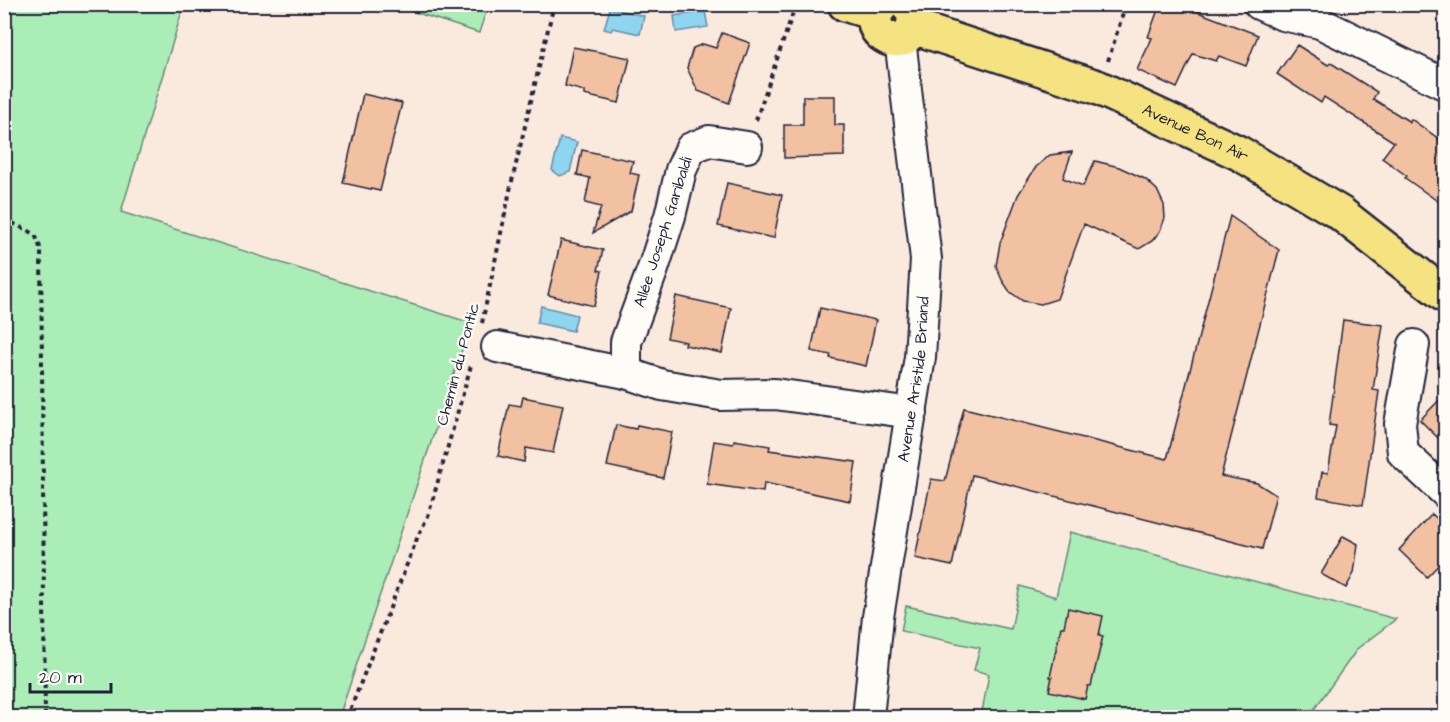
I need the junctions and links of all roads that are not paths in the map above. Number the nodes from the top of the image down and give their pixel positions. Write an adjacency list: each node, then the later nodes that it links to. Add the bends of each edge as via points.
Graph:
1 (845, 4): 4 (main road, Avenue Bon Air)
2 (1259, 4): 3 (street, via 1283,15)
3 (1298, 11): 5 (street)
4 (896, 18): 7 (main road, Avenue Bon Air, via 1097,87 1239,153 1340,213); 11 (street, Avenue Aristide Briand, via 926,259)
5 (1446, 85)
6 (747, 147): 10 (street, Allée Joseph Garibaldi, via 710,141 691,148 626,342)
7 (1446, 296)
8 (484, 344): 10 (street)
9 (1414, 345): 12 (street, via 1400,424 1403,453)
10 (626, 374): 11 (street, via 721,395 775,394)
11 (912, 414): 13 (street, Avenue Aristide Briand, via 878,617)
12 (1446, 494)
13 (868, 717)

